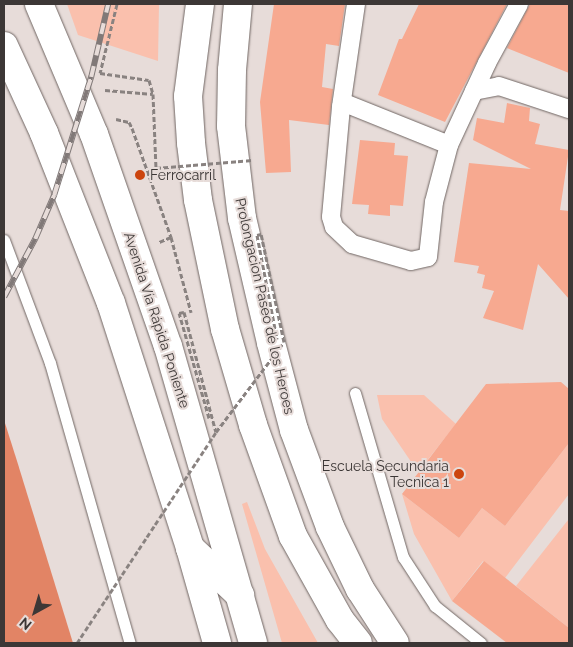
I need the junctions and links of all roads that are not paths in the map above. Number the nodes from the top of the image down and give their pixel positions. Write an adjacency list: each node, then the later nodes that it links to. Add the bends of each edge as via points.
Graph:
1 (39, 4): 16 (main road, Avenida Vía Rápida Poniente, via 87,117 168,346)
2 (200, 4): 20 (main road, via 188,96 198,200 225,329 293,536 340,620)
3 (238, 4): 21 (main road, Prolongacion Paseo de los Heroes, via 231,126 242,218 294,430 330,526 360,589)
4 (356, 4): 10 (street)
5 (519, 4): 7 (street)
6 (4, 46): 15 (main road, via 44,132 111,304)
7 (486, 63): 8 (street); 9 (street)
8 (499, 86): 9 (street); 11 (street)
9 (474, 91): 12 (street)
10 (342, 102): 12 (street); 12 (street, via 331,217 340,235 360,248 411,261 428,257 434,202)
11 (569, 109)
12 (449, 145)
13 (4, 240): 17 (lane, via 50,363)
14 (355, 394): 22 (lane, via 403,557 435,606)
15 (190, 548): 16 (main road); 18 (main road)
16 (240, 595): 19 (main road, Avenida Vía Rápida Poniente)
17 (130, 643)
18 (217, 643)
19 (253, 643)
20 (358, 643)
21 (395, 643)
22 (481, 643)

